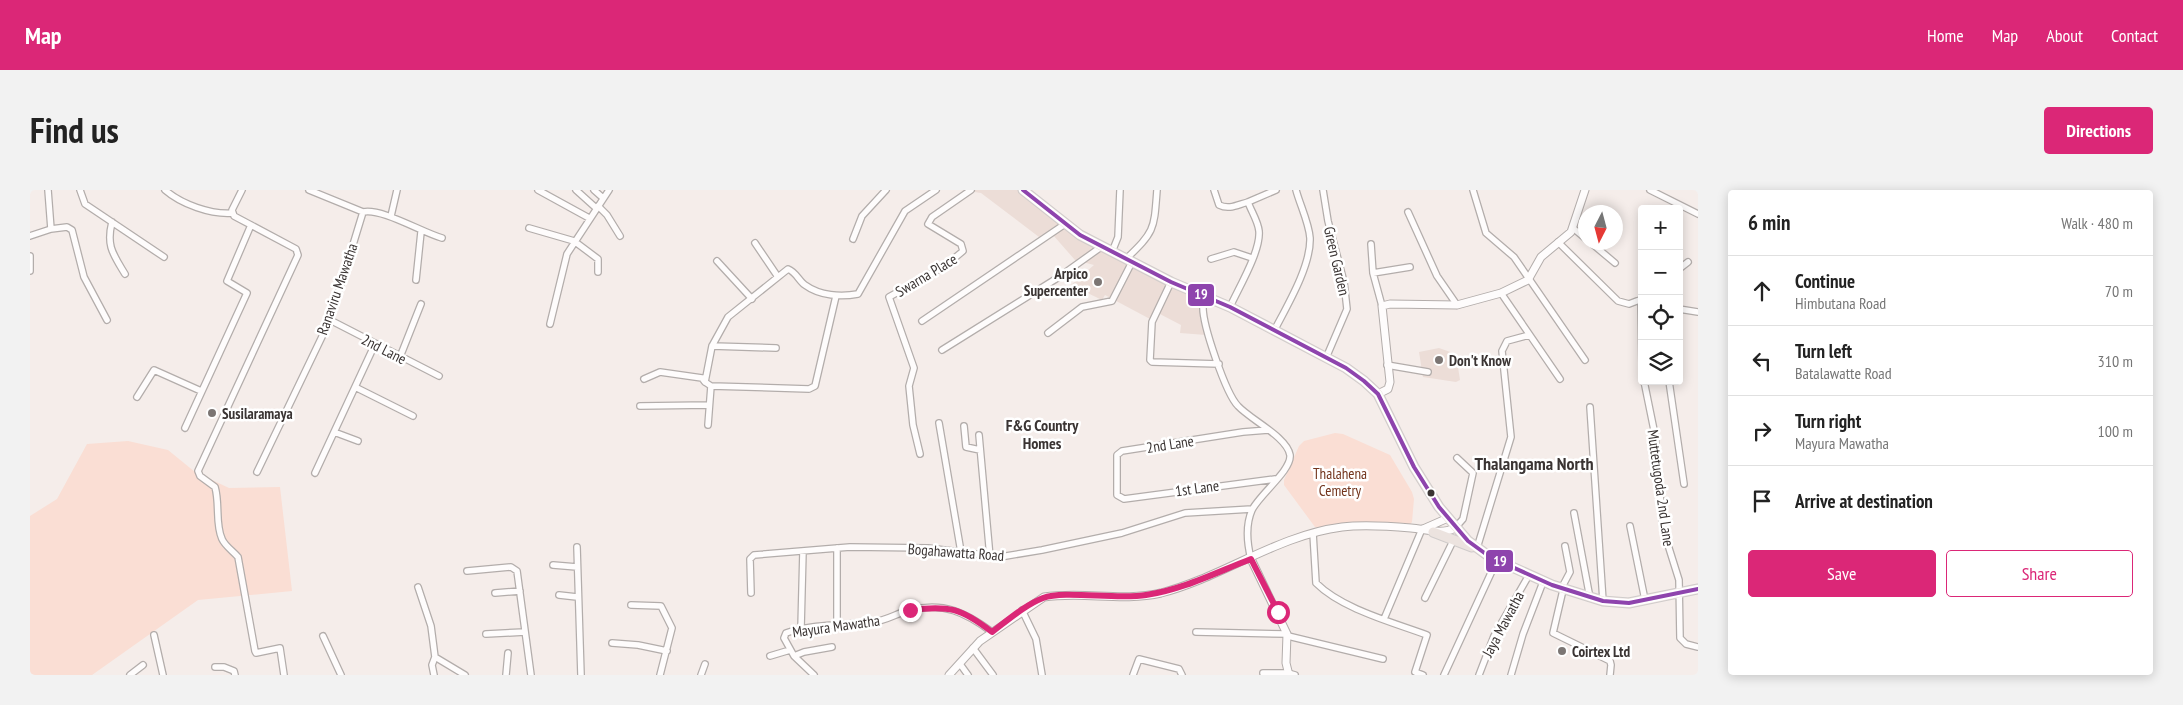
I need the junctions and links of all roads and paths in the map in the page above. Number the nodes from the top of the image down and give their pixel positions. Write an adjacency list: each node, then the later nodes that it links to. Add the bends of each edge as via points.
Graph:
1 (48, 190): 38 (street)
2 (80, 190): 33 (street, via 85,204)
3 (165, 190): 29 (street, via 213,212)
4 (242, 190): 29 (street)
5 (309, 190): 27 (street)
6 (397, 190): 31 (street)
7 (538, 190): 32 (street)
8 (576, 190): 26 (street)
9 (594, 190): 24 (street)
10 (609, 190): 24 (street)
11 (886, 190): 44 (street, via 862,216)
12 (936, 190): 72 (street, via 906,211 858,294)
13 (971, 190): 121 (street, Swarna Place, via 932,217 928,224 961,244 963,251 945,266 889,297 914,368 909,386)
14 (1023, 190): 34 (main road)
15 (1120, 190): 51 (street, via 1118,237)
16 (1157, 190): 56 (street, via 1152,229)
17 (1214, 190): 25 (street, via 1219,205 1225,208)
18 (1276, 190): 25 (street)
19 (1296, 190): 85 (street, via 1310,237 1309,251)
20 (1323, 190): 93 (street, Green Garden, via 1347,309)
21 (1473, 190): 68 (street, via 1486,233 1514,257)
22 (1585, 190): 37 (street)
23 (1650, 190): 30 (street)
24 (603, 198): 26 (street)
25 (1248, 202): 54 (street, via 1259,237)
26 (597, 207): 32 (street); 42 (street, via 607,215)
27 (363, 212): 31 (street); 82 (street, Ranaviru Mawatha)
28 (1408, 212): 76 (street, via 1437,276)
29 (233, 213): 35 (street)
30 (1698, 214)
31 (391, 216): 39 (street)
32 (589, 218): 45 (street)
33 (112, 222): 53 (street); 65 (street, via 110,249)
34 (1065, 224): 49 (main road); 83 (street)
35 (251, 226): 105 (street, via 227,281 247,292); 196 (street, via 296,249 298,255 198,471 215,488 223,542 238,557 255,651 280,648)
36 (529, 228): 45 (street)
37 (1573, 228): 40 (street); 46 (street)
38 (51, 229): 41 (street); 81 (street, via 67,227 72,230 84,277)
39 (421, 232): 43 (street); 67 (street)
40 (1578, 232)
41 (30, 236)
42 (620, 236)
43 (442, 238)
44 (854, 239)
45 (574, 241): 63 (street, via 598,259); 84 (street, via 563,267)
46 (1558, 242): 68 (street, via 1541,257); 74 (street, via 1618,301 1628,304)
47 (755, 243): 66 (street)
48 (1371, 244): 64 (street)
49 (1101, 247): 51 (main road); 91 (street)
50 (1600, 250): 59 (street)
51 (1112, 252): 56 (main road)
52 (30, 256): 62 (street)
53 (164, 257)
54 (1252, 258): 55 (street, via 1234,252); 78 (street)
55 (1211, 259)
56 (1129, 260): 69 (main road); 86 (street, via 1112,301 1082,307)
57 (717, 261): 73 (street)
58 (1688, 262): 60 (street)
59 (1615, 263)
60 (1683, 266)
61 (1410, 267): 64 (street)
62 (30, 271)
63 (598, 272)
64 (1373, 273): 77 (street)
65 (125, 274)
66 (778, 277): 72 (street, via 788,269 816,291); 73 (street)
67 (416, 280)
68 (1528, 280): 70 (street); 94 (street)
69 (1171, 282): 71 (main road); 95 (street, via 1152,322 1150,360)
70 (1501, 293): 76 (street); 87 (street)
71 (1205, 295): 78 (main road); 95 (street, via 1202,306 1206,329)
72 (836, 296): 101 (street, via 815,386 808,389)
73 (752, 299): 89 (street, via 728,317)
74 (1638, 300)
75 (421, 304): 92 (street)
76 (1457, 305): 77 (street)
77 (1382, 306): 96 (street)
78 (1230, 307): 85 (main road)
79 (1683, 310): 80 (street)
80 (1698, 312)
81 (107, 320)
82 (330, 320): 88 (street, 2nd Lane); 123 (street, Ranaviru Mawatha)
83 (922, 321)
84 (550, 324)
85 (1274, 331): 93 (main road)
86 (1048, 333)
87 (1529, 335): 100 (street); 140 (street, via 1507,342 1502,351 1511,437)
88 (375, 344): 92 (street, 2nd Lane); 104 (street)
89 (712, 346): 90 (street); 101 (street)
90 (776, 348)
91 (942, 350)
92 (400, 357): 98 (street, 2nd Lane)
93 (1326, 358): 106 (main road, via 1356,374)
94 (1584, 360)
95 (1219, 364): 116 (street, via 1236,404)
96 (1387, 365): 97 (street); 106 (street, via 1388,390)
97 (1428, 372)
98 (439, 376)
99 (644, 379): 101 (street, via 660,372 702,378)
100 (1560, 379)
101 (708, 384): 108 (street)
102 (1645, 385): 157 (street, Muttetugoda 2nd Lane, via 1655,435 1663,529)
103 (1670, 385): 126 (street)
104 (355, 387): 111 (street); 117 (street)
105 (201, 391): 107 (street, via 154,370); 115 (street)
106 (1378, 394): 130 (main road, via 1414,467)
107 (137, 397)
108 (709, 405): 109 (street); 113 (street)
109 (640, 406)
110 (1590, 407): 163 (street)
111 (413, 416)
112 (939, 423): 142 (street)
113 (708, 426)
114 (964, 426): 120 (street, via 966,446)
115 (185, 428)
116 (1268, 430): 125 (street, via 1283,441 1290,456 1288,467); 127 (street, 2nd Lane, via 1122,451 1117,455)
117 (334, 432): 119 (street); 124 (street)
118 (979, 435): 120 (street)
119 (358, 442)
120 (980, 450): 143 (street)
121 (920, 454)
122 (1457, 458): 132 (street, via 1473,473 1463,519)
123 (257, 472)
124 (315, 473)
125 (1275, 479): 127 (street, 1st Lane); 128 (street)
126 (1684, 484)
127 (1120, 498)
128 (1252, 509): 143 (street, Bogahawatta Road, via 1185,513 1122,533 1021,554); 144 (street, via 1247,530)
129 (1574, 513): 161 (street)
130 (1448, 518): 132 (main road); 133 (street)
131 (1630, 526): 162 (street)
132 (1455, 528): 134 (street); 140 (main road)
133 (1422, 529): 134 (street); 135 (street, via 1352,526); 166 (street)
134 (1433, 532): 136 (main road)
135 (1313, 533): 144 (street); 166 (street, via 1316,583 1324,592)
136 (1453, 541): 140 (main road); 160 (street)
137 (1565, 546): 152 (street, via 1570,572)
138 (577, 547): 147 (street)
139 (837, 548): 141 (street, Bogahawatta Road); 142 (street, Bogahawatta Road, via 928,548); 167 (street)
140 (1477, 548): 145 (main road)
141 (803, 551): 156 (street, Bogahawatta Road, via 752,556); 168 (street)
142 (961, 552): 143 (street, Bogahawatta Road)
143 (990, 557)
144 (1251, 559): 165 (street, via 1162,592 1118,598 1055,596); 174 (street)
145 (1497, 560): 149 (main road); 213 (street)
146 (553, 565): 147 (street)
147 (577, 567): 159 (street)
148 (467, 571): 154 (street, via 517,570)
149 (1529, 575): 150 (main road); 214 (street, Jaya Mawatha, via 1494,636)
150 (1543, 582): 152 (main road); 215 (street)
151 (418, 587): 185 (street, via 431,626)
152 (1562, 589): 161 (main road); 216 (street, via 1554,633 1610,661)
153 (1698, 589): 157 (main road)
154 (520, 591): 155 (street); 169 (street)
155 (495, 593)
156 (751, 593)
157 (1680, 594): 162 (main road); 178 (street, Muttetugoda 2nd Lane, via 1680,638 1686,644)
158 (558, 595): 159 (street)
159 (577, 597): 202 (street, via 582,642)
160 (1425, 598)
161 (1590, 598): 163 (main road)
162 (1645, 600): 163 (main road)
163 (1603, 601)
164 (631, 605): 181 (street, via 661,606 672,628)
165 (1022, 610): 170 (street); 209 (street, via 1036,639)
166 (1384, 619): 212 (street, via 1427,635 1415,672)
167 (837, 626): 168 (street, Mayura Mawatha); 170 (street, Mayura Mawatha, via 879,621 910,610 933,607 968,614)
168 (801, 628): 180 (street, Mayura Mawatha, via 784,635)
169 (525, 632): 172 (street); 201 (street)
170 (992, 632): 179 (street)
171 (1196, 632): 174 (street)
172 (486, 634)
173 (154, 635): 194 (street)
174 (1287, 635): 186 (street); 192 (street)
175 (323, 636): 197 (street)
176 (612, 643): 181 (street)
177 (832, 647): 184 (street)
178 (1698, 647)
179 (972, 648): 188 (street); 208 (street)
180 (790, 650): 183 (street); 184 (street, Mayura Mawatha)
181 (667, 651): 203 (street)
182 (508, 653): 200 (street)
183 (770, 656)
184 (794, 656): 205 (street, Mayura Mawatha)
185 (435, 657): 198 (street, via 432,665); 199 (street)
186 (1383, 659)
187 (705, 664): 204 (street)
188 (960, 664): 206 (street); 207 (street)
189 (143, 665): 193 (street)
190 (214, 667): 195 (street, via 224,667 234,671)
191 (1263, 673): 192 (street)
192 (1291, 674)
193 (130, 675)
194 (163, 675)
195 (235, 675)
196 (284, 675)
197 (341, 675)
198 (434, 675)
199 (465, 675)
200 (506, 675)
201 (531, 675)
202 (581, 675)
203 (660, 675)
204 (701, 675)
205 (814, 675)
206 (949, 675)
207 (968, 675)
208 (993, 675)
209 (1042, 675)
210 (1133, 675): 211 (street, via 1139,659 1179,669)
211 (1182, 675)
212 (1423, 675)
213 (1444, 675)
214 (1479, 675)
215 (1511, 675)
216 (1610, 675)

